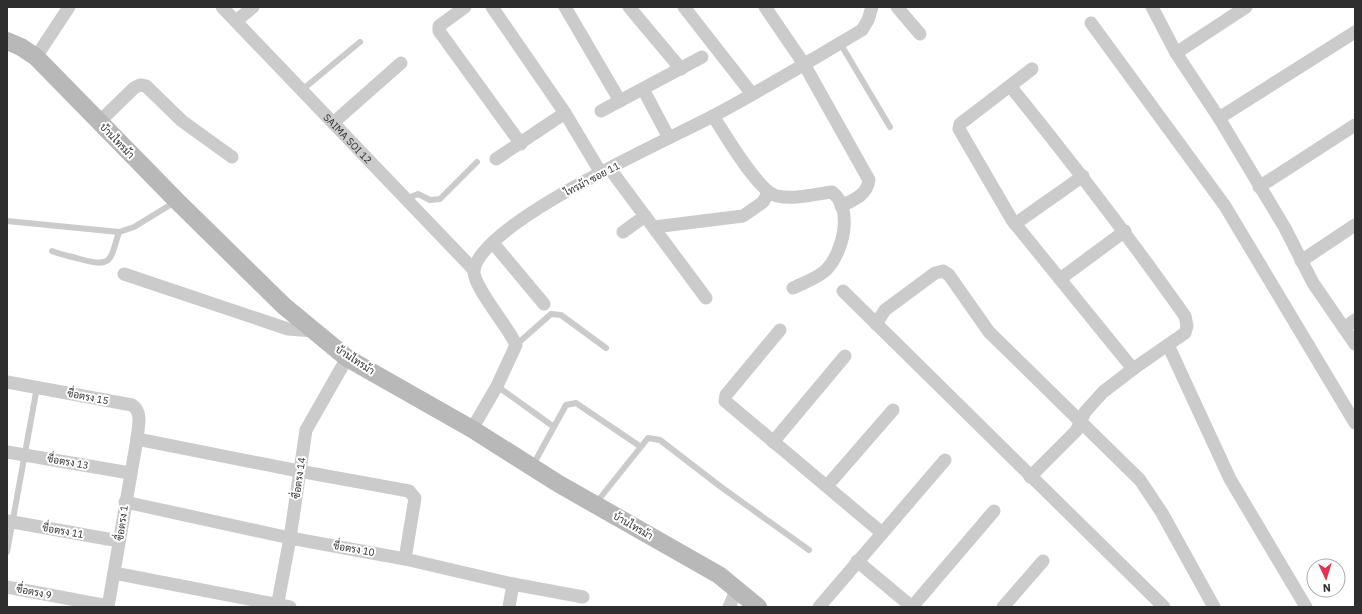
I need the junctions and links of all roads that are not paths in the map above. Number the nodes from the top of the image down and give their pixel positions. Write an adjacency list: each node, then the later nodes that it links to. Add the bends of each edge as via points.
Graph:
1 (69, 7): 22 (street)
2 (222, 7): 14 (street, SAIMA SOI 12)
3 (253, 7): 14 (street)
4 (465, 7): 42 (street, via 443,22 439,26 439,31)
5 (492, 7): 34 (street)
6 (565, 7): 32 (street)
7 (628, 7): 26 (street)
8 (684, 7): 31 (street)
9 (765, 7): 25 (street)
10 (872, 7): 20 (street, ไทรม้า ซอย 11, via 862,30)
11 (1152, 7): 21 (street)
12 (1246, 7): 21 (street)
13 (903, 9): 17 (street)
14 (236, 21): 30 (street, SAIMA SOI 12)
15 (1091, 23): 87 (street, via 1225,206)
16 (1355, 32): 36 (street)
17 (920, 34)
18 (7, 41): 22 (street, บ้านไทรม้า)
19 (360, 42): 30 (lane)
20 (840, 43): 25 (street, ไทรม้า ซอย 11); 40 (lane)
21 (1176, 53): 36 (street)
22 (36, 57): 37 (street, บ้านไทรม้า)
23 (702, 57): 26 (street)
24 (401, 63): 38 (street)
25 (804, 64): 31 (street, ไทรม้า ซอย 11); 52 (street, via 869,180 868,188 859,197)
26 (681, 69): 29 (street)
27 (1032, 69): 28 (street)
28 (1010, 86): 47 (street); 55 (street, via 960,124 959,129)
29 (643, 89): 32 (street); 41 (street)
30 (302, 90): 38 (street, SAIMA SOI 12)
31 (752, 94): 35 (street, ไทรม้า ซอย 11)
32 (620, 101): 33 (street)
33 (601, 111)
34 (566, 114): 42 (street); 46 (street)
35 (713, 116): 41 (street, ไทรม้า ซอย 11); 49 (street)
36 (1219, 118): 48 (street)
37 (99, 122): 43 (street, via 134,88 146,86 193,130); 51 (street, บ้านไทรม้า)
38 (333, 122): 50 (street, SAIMA SOI 12)
39 (1355, 125): 48 (street)
40 (890, 127)
41 (669, 138): 46 (street, ไทรม้า ซอย 11)
42 (521, 144): 44 (street)
43 (232, 157)
44 (496, 159)
45 (477, 162): 50 (lane, via 440,199 430,200 418,194)
46 (605, 171): 53 (street); 61 (street, ไทรม้า ซอย 11, via 537,208)
47 (1083, 176): 55 (street); 58 (street)
48 (1259, 187): 63 (street, via 1285,228)
49 (768, 193): 52 (street, via 778,197 832,192 838,197); 57 (street, via 763,202 743,216)
50 (406, 199): 64 (street, SAIMA SOI 12)
51 (177, 201): 59 (lane, via 134,227); 74 (street, บ้านไทรม้า, via 284,306)
52 (841, 206): 67 (street, via 843,240 833,263 824,272)
53 (645, 216): 57 (street); 60 (street)
54 (7, 221): 59 (lane)
55 (1016, 224): 66 (street)
56 (1355, 225): 63 (street)
57 (654, 227): 69 (street)
58 (1125, 231): 66 (street); 77 (street, via 1185,316 1185,333)
59 (119, 232): 62 (lane, via 111,256 106,262 98,264)
60 (623, 232)
61 (493, 243): 64 (street, ไทรม้า ซอย 11); 70 (street)
62 (52, 252)
63 (1301, 261): 72 (street, via 1313,283)
64 (474, 270): 76 (street, via 481,292 512,334)
65 (124, 274): 74 (street, via 288,329)
66 (1060, 279): 81 (street)
67 (793, 288)
68 (843, 291): 71 (street)
69 (706, 298)
70 (544, 304)
71 (876, 324): 86 (street, via 885,310 935,273 943,271 949,275 989,332); 99 (street)
72 (1350, 324): 75 (street)
73 (780, 330): 91 (street, via 724,397 725,401)
74 (314, 331): 80 (street, บ้านไทรม้า)
75 (1355, 344)
76 (516, 345): 78 (lane, via 551,314 556,314); 83 (street)
77 (1168, 345): 81 (street); 128 (street, via 1230,479)
78 (606, 348)
79 (845, 356): 91 (street)
80 (347, 358): 89 (street, บ้านไทรม้า); 97 (street, ซื่อตรง 14, via 306,430)
81 (1133, 369): 86 (street, via 1103,392)
82 (7, 382): 84 (street, ซื่อตรง 15)
83 (497, 386): 88 (lane); 89 (street)
84 (37, 387): 90 (street, ซื่อตรง 15, via 132,405 139,413); 94 (lane)
85 (893, 410): 100 (street)
86 (1081, 420): 99 (street, via 1076,431); 127 (street, via 1140,480)
87 (1355, 423)
88 (554, 427): 92 (lane, via 566,405 576,403); 96 (lane)
89 (472, 429): 96 (street, บ้านไทรม้า)
90 (137, 439): 97 (street); 98 (street, ซื่อตรง 1)
91 (773, 442): 100 (street)
92 (640, 447): 102 (lane); 108 (lane, via 648,438 660,440)
93 (7, 452): 94 (street, ซื่อตรง 13)
94 (24, 455): 98 (street, ซื่อตรง 13); 104 (lane)
95 (945, 460): 105 (street)
96 (533, 466): 102 (street, บ้านไทรม้า)
97 (299, 471): 106 (street, ซื่อตรง 14); 110 (street, via 409,491 415,498)
98 (130, 473): 101 (street, ซื่อตรง 1)
99 (1030, 477): 126 (street)
100 (827, 486): 105 (street)
101 (125, 502): 106 (street, ซื่อตรง 10); 107 (street, ซื่อตรง 1)
102 (595, 504): 116 (street, บ้านไทรม้า, via 719,575)
103 (994, 511): 124 (street)
104 (9, 521): 107 (street, ซื่อตรง 11); 109 (lane)
105 (882, 533): 111 (street)
106 (290, 538): 110 (street, ซื่อตรง 10); 118 (street, ซื่อตรง 14)
107 (119, 541): 113 (street, ซื่อตรง 1)
108 (809, 550)
109 (7, 552)
110 (405, 559): 114 (street, ซื่อตรง 10)
111 (857, 562): 123 (street); 124 (street)
112 (1043, 562): 125 (street)
113 (114, 573): 118 (street); 119 (street, ซื่อตรง 1)
114 (513, 584): 117 (street, ซื่อตรง 10); 120 (street)
115 (7, 587): 119 (street, ซื่อตรง 9)
116 (737, 589): 121 (street); 122 (street, บ้านไทรม้า)
117 (583, 597)
118 (281, 606)
119 (108, 607)
120 (510, 607)
121 (729, 607)
122 (758, 607)
123 (819, 607)
124 (912, 607)
125 (1003, 607)
126 (1164, 607)
127 (1214, 607)
128 (1306, 607)

